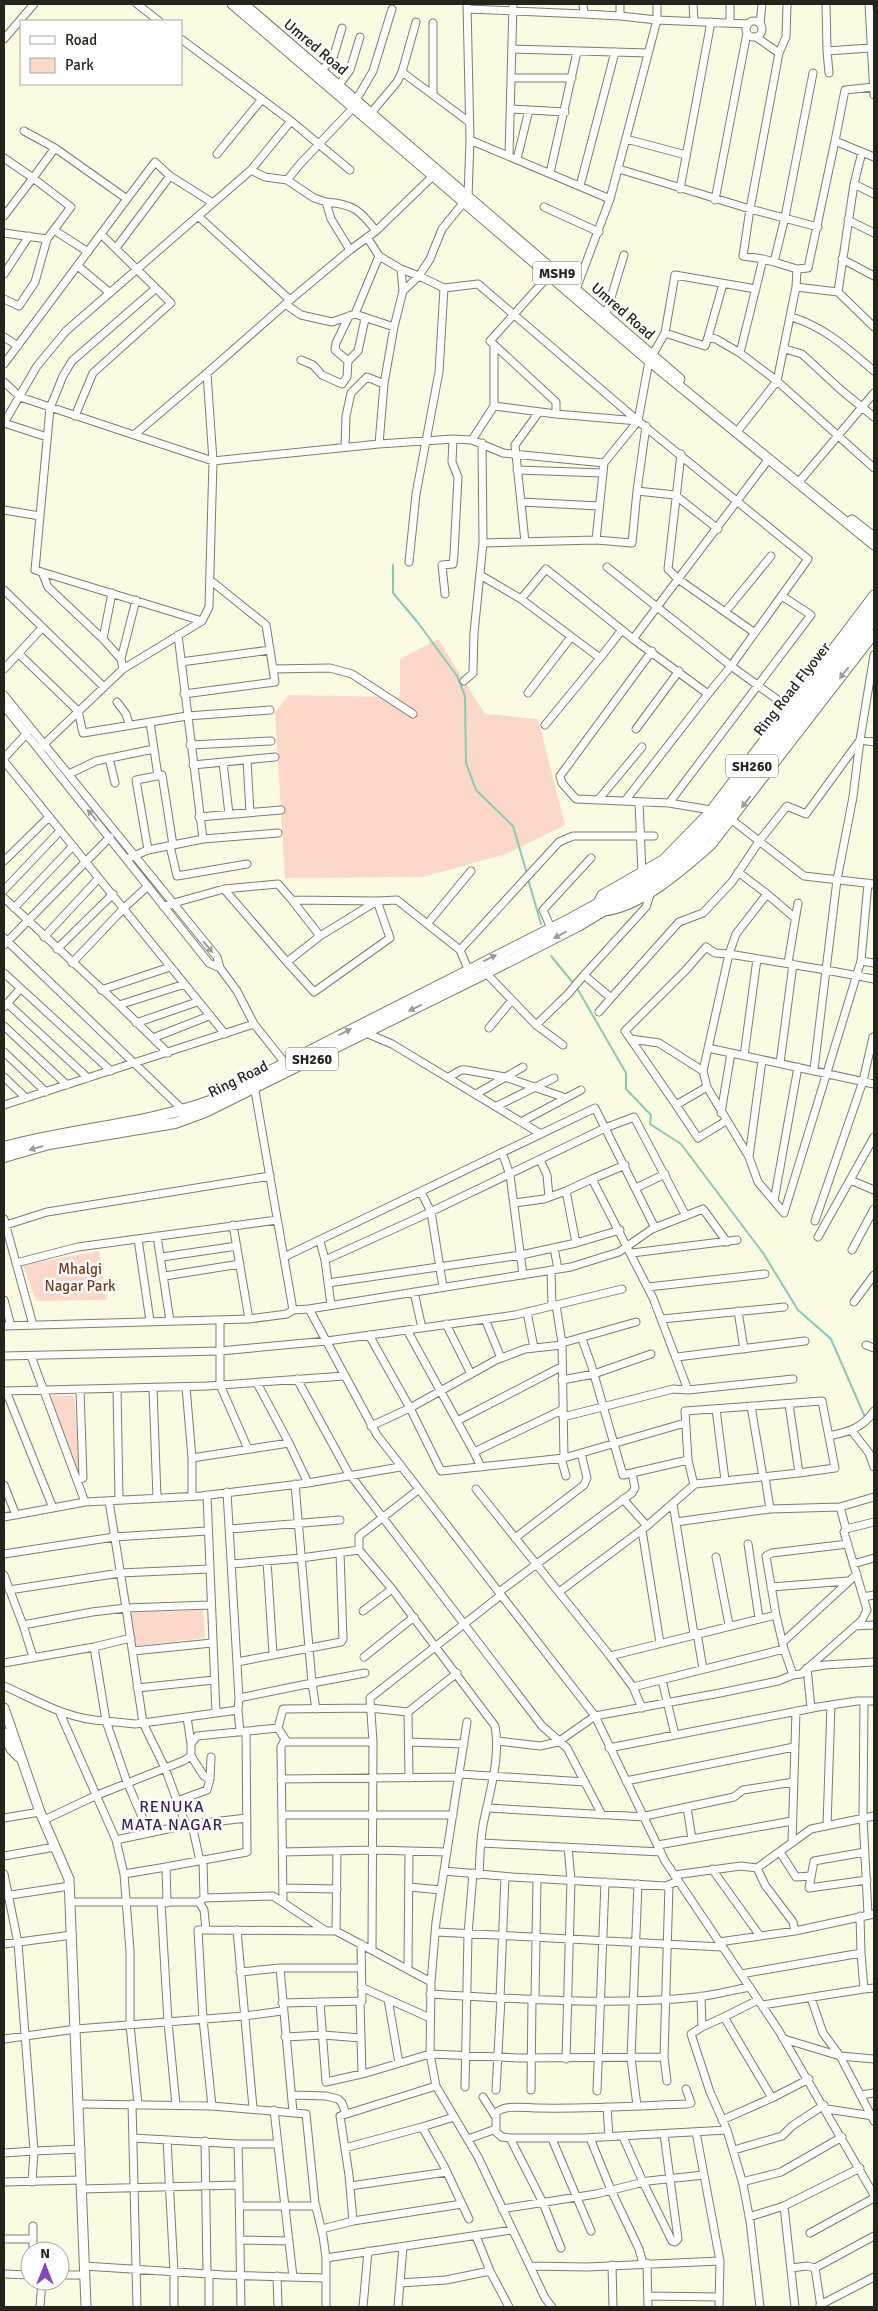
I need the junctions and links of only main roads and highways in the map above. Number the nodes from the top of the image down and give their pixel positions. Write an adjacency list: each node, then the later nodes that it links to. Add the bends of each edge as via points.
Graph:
1 (232, 4): 3 (main road)
2 (244, 4): 3 (main road, Umred Road / MSH9, via 339,85)
3 (355, 104): 4 (main road); 4 (main road, Umred Road / MSH9, via 371,114)
4 (435, 174): 5 (main road, Umred Road / MSH9)
5 (575, 292): 6 (main road); 6 (main road, Umred Road / MSH9, via 606,314)
6 (650, 358): 7 (main road, Umred Road / MSH9)
7 (737, 431): 8 (main road, Umred Road / MSH9); 8 (main road, via 768,460)
8 (800, 481): 9 (main road, Umred Road / MSH9)
9 (851, 523): 10 (main road, Umred Road / MSH9); 11 (main road)
10 (874, 537)
11 (874, 545)
12 (874, 595): 16 (main road, via 711,810 663,860 602,895)
13 (874, 607): 16 (highway, Ring Road Flyover / SH260, via 692,840 652,874)
14 (874, 619): 16 (highway, Ring Road Flyover / SH260, via 702,841 668,872)
15 (874, 634): 16 (main road, one-way to 16, via 711,845 683,870 651,891 615,910)
16 (600, 907): 17 (highway, Ring Road / SH260, one-way to 17, via 486,973 366,1033); 17 (highway, Ring Road / SH260, one-way to 16, via 285,1063 468,969)
17 (253, 1084): 18 (highway, Ring Road / SH260)
18 (187, 1114): 19 (highway, Ring Road / SH260, via 44,1136); 20 (highway, Ring Road / SH260, one-way to 20)
19 (4, 1147)
20 (4, 1157)
21 (4, 1708): 23 (main road)
22 (4, 1733): 23 (main road)
23 (9, 1743): 24 (main road, via 19,1757 70,1886)
24 (86, 2307)

